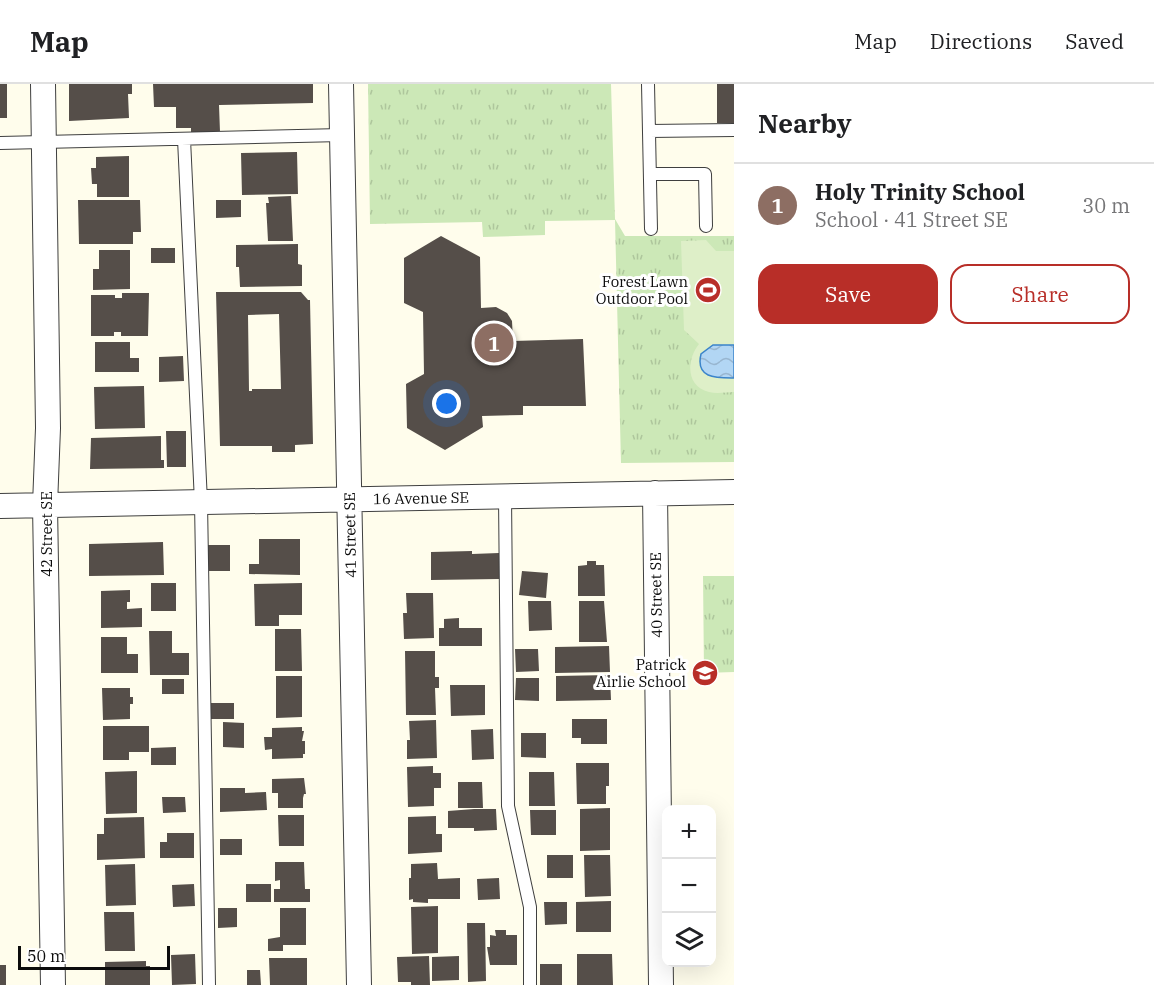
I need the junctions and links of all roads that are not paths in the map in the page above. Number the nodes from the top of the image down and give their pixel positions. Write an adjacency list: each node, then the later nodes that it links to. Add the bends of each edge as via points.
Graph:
1 (43, 84): 8 (street, 42 Street SE)
2 (340, 84): 6 (street, 41 Street SE)
3 (648, 84): 5 (lane)
4 (734, 130): 5 (lane)
5 (649, 131): 10 (lane)
6 (342, 135): 7 (lane); 16 (street, 41 Street SE)
7 (184, 139): 8 (lane); 17 (lane)
8 (44, 142): 9 (lane); 18 (street, 42 Street SE, via 48,428)
9 (0, 143)
10 (650, 174): 11 (lane, via 705,174); 12 (lane)
11 (706, 226)
12 (651, 229)
13 (734, 492): 14 (street, 16 Avenue SE)
14 (655, 493): 15 (street, 16 Avenue SE); 24 (street, 40 Street SE)
15 (505, 496): 16 (street, 16 Avenue SE); 23 (lane, via 508,806 530,906)
16 (349, 499): 17 (street, 16 Avenue SE); 22 (street, 41 Street SE)
17 (201, 502): 18 (street, 16 Avenue SE); 21 (lane)
18 (45, 505): 19 (street, 16 Avenue SE); 20 (street, 42 Street SE)
19 (0, 506)
20 (53, 985)
21 (208, 985)
22 (359, 985)
23 (530, 985)
24 (661, 985)

